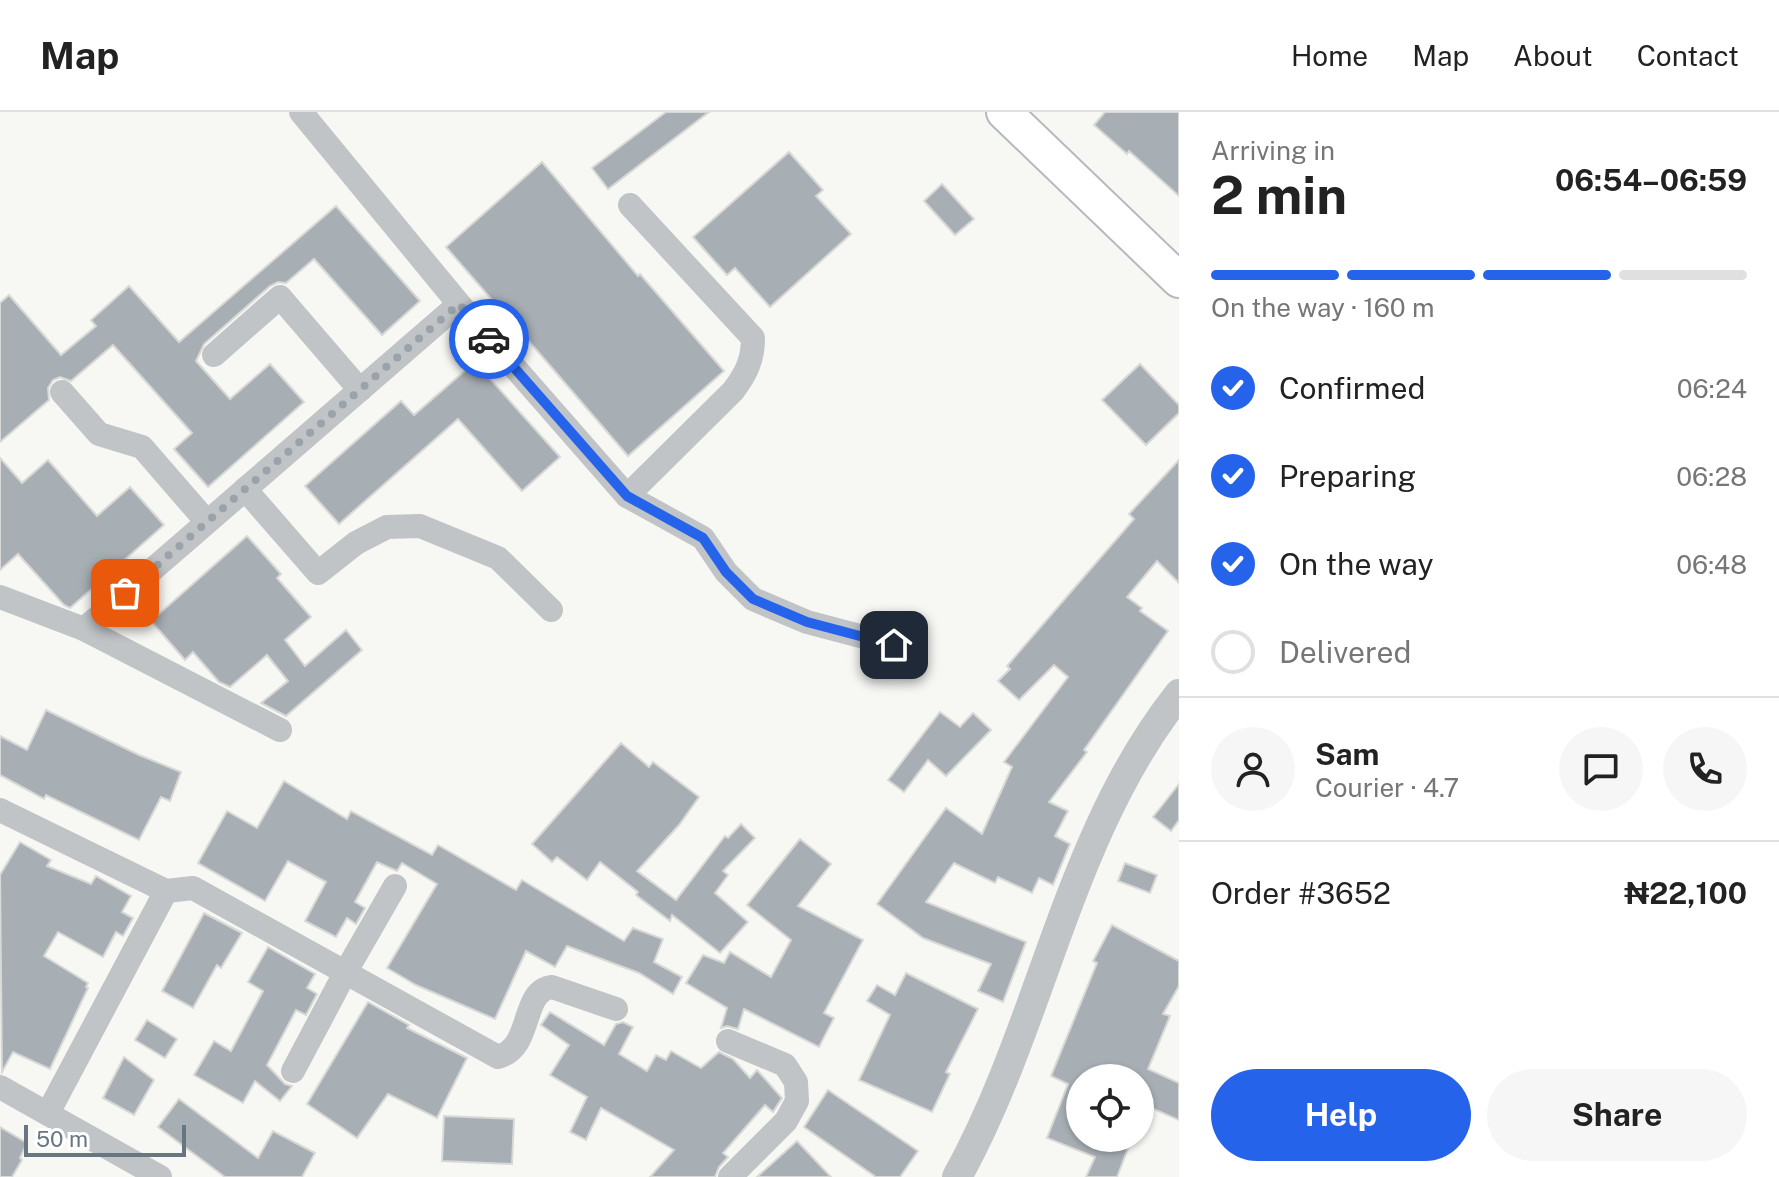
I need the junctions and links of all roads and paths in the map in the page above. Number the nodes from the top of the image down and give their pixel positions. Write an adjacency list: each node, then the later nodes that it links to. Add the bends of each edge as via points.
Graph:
1 (301, 112): 5 (street)
2 (1004, 112): 4 (main road)
3 (630, 205): 10 (street, via 753,338 753,353 733,391)
4 (1179, 280)
5 (459, 304): 7 (street); 10 (street)
6 (214, 355): 7 (street, via 280,297)
7 (360, 390): 9 (street)
8 (62, 392): 11 (street, via 99,434 142,447)
9 (245, 489): 11 (street); 13 (street, via 318,573 387,527 420,526 498,558)
10 (627, 496): 15 (street, via 703,538 753,599 807,622)
11 (207, 522): 14 (street)
12 (0, 597): 14 (street)
13 (551, 610)
14 (84, 629): 17 (street)
15 (894, 645)
16 (1179, 694): 29 (street, via 1131,763 1107,813 976,1142)
17 (280, 730)
18 (0, 810): 20 (street)
19 (395, 886): 21 (street)
20 (166, 891): 21 (street, via 193,888); 26 (street)
21 (345, 973): 22 (street, via 498,1057 518,1044 536,994 544,988); 24 (street)
22 (616, 1009)
23 (728, 1041): 28 (street, via 785,1065 796,1082 797,1101 786,1121)
24 (293, 1071)
25 (0, 1087): 26 (street)
26 (48, 1113): 27 (street)
27 (160, 1177)
28 (730, 1177)
29 (957, 1177)

